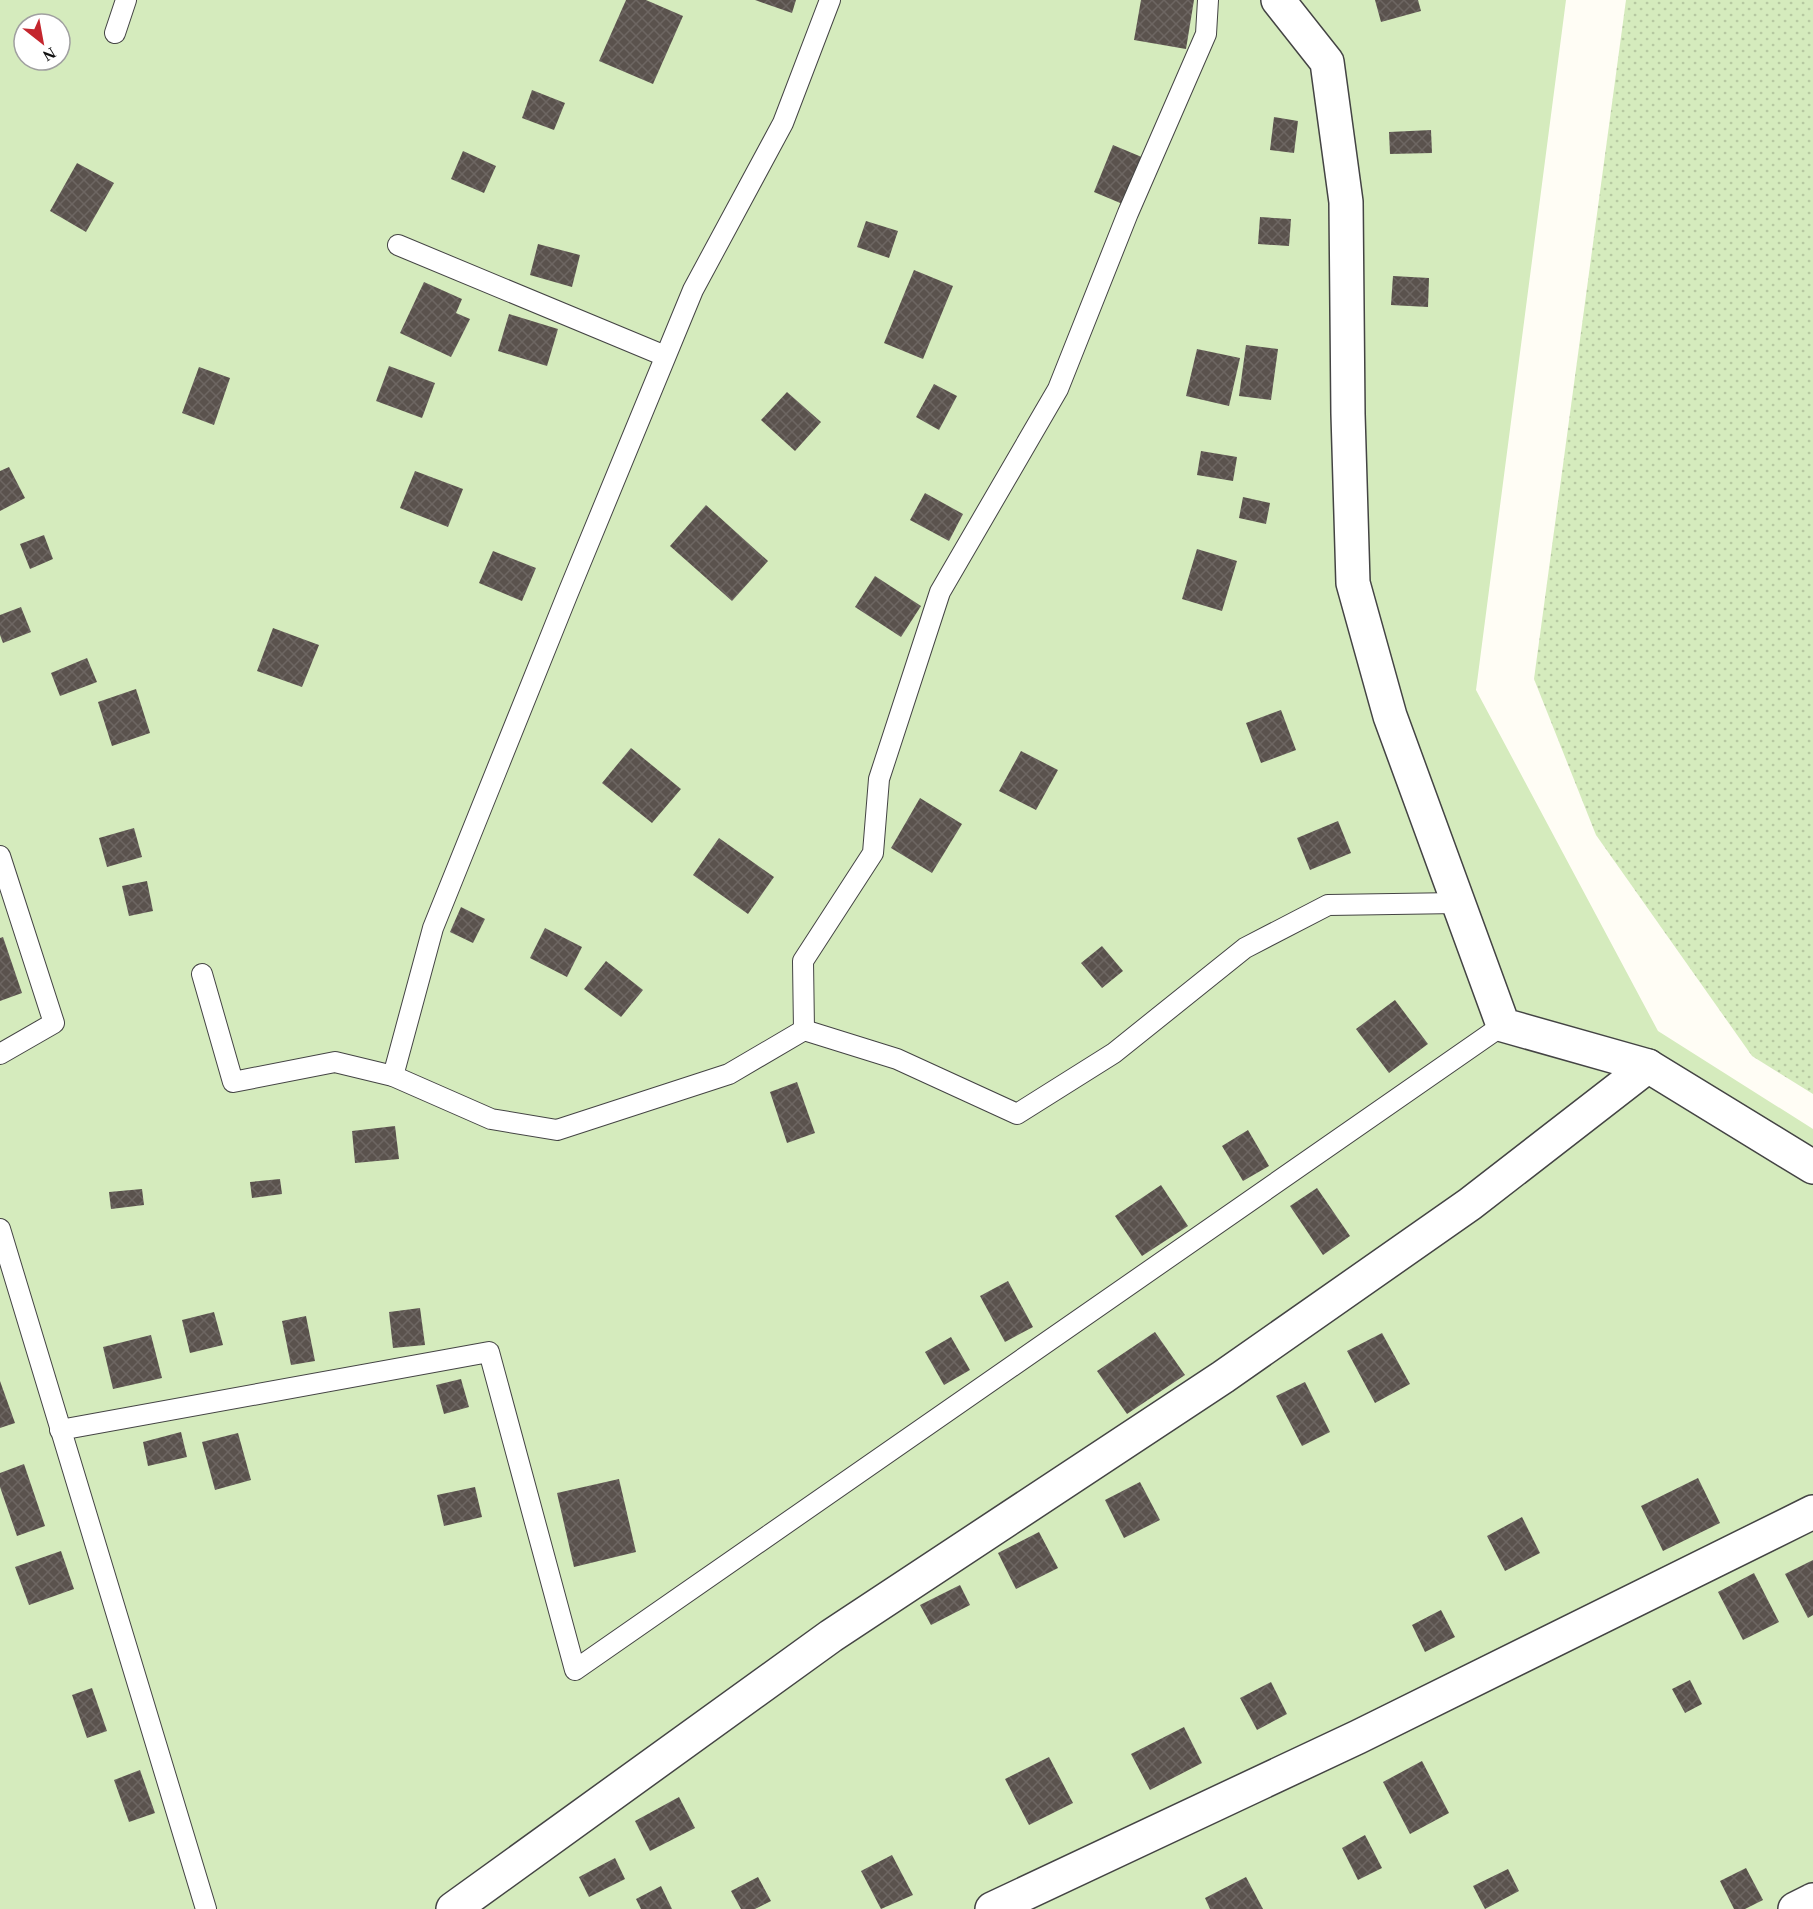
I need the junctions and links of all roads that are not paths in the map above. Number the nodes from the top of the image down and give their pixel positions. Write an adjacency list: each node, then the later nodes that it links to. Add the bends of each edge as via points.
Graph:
1 (126, 0): 5 (lane)
2 (830, 0): 7 (lane, via 783,123 693,290)
3 (1208, 0): 12 (lane, via 1206,34 1128,213 1058,389 940,592 879,779 873,853 803,961)
4 (1278, 0): 9 (street, via 1327,62 1346,202 1353,583 1390,716)
5 (115, 33)
6 (398, 245): 7 (lane)
7 (665, 356): 15 (lane, via 434,928)
8 (0, 856): 13 (lane, via 54,1023)
9 (1458, 903): 11 (street); 12 (lane, via 1328,905 1245,948 1114,1053 1017,1114 897,1059)
10 (202, 974): 15 (lane, via 233,1082 335,1062)
11 (1503, 1025): 14 (street); 18 (lane, via 575,1670 489,1352)
12 (804, 1030): 15 (lane, via 729,1074 557,1130 491,1119)
13 (0, 1054)
14 (1648, 1066): 16 (street); 22 (street, via 1470,1204 1223,1377 831,1636)
15 (393, 1076)
16 (1813, 1167)
17 (0, 1229): 18 (lane)
18 (60, 1430): 21 (lane)
19 (1813, 1512): 23 (street, via 1358,1737)
20 (1813, 1900): 24 (street)
21 (206, 1909)
22 (453, 1909)
23 (992, 1909)
24 (1795, 1909)

